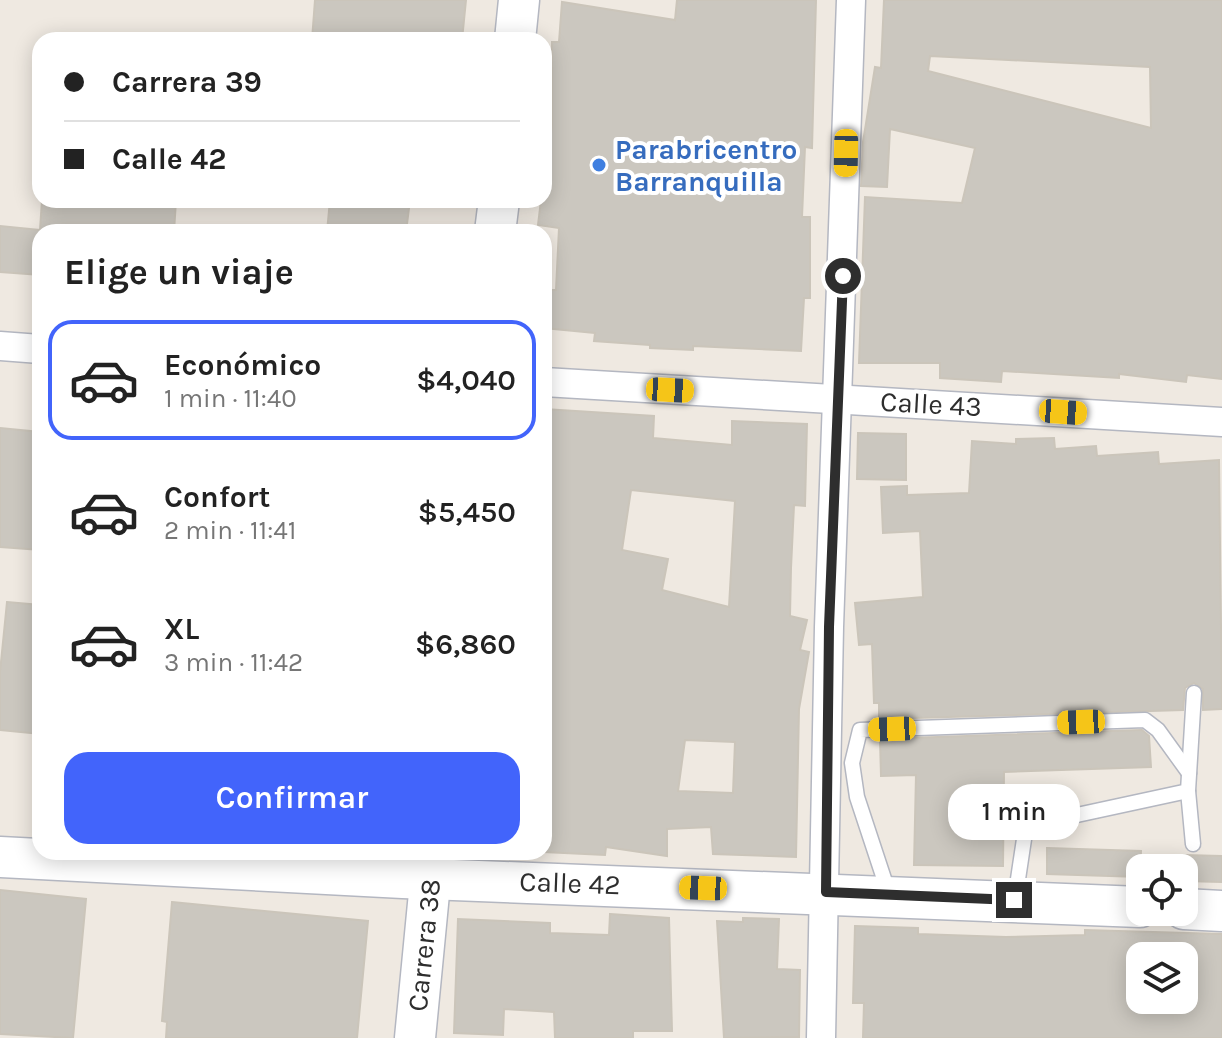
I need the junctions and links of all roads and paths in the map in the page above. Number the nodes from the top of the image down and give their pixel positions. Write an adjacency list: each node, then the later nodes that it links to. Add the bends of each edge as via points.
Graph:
1 (519, 0): 3 (street)
2 (851, 0): 7 (street)
3 (516, 32)
4 (0, 346): 5 (street)
5 (32, 348)
6 (552, 382): 7 (street, Calle 43)
7 (839, 399): 8 (street, Calle 43); 17 (street)
8 (1222, 422)
9 (1194, 693): 10 (lane)
10 (1189, 773): 11 (lane); 18 (lane, via 1145,720 860,730 852,763 857,797)
11 (1188, 791): 12 (lane); 19 (lane, via 1026,826)
12 (1193, 844)
13 (0, 857): 14 (street, Calle 42)
14 (32, 858)
15 (162, 860): 16 (street, Calle 42)
16 (432, 865): 17 (street, Calle 42); 23 (street, Carrera 38)
17 (826, 892): 18 (street, Calle 42); 24 (street)
18 (890, 896): 19 (street, Calle 42)
19 (1014, 900): 20 (street, Calle 42)
20 (1126, 906)
21 (1198, 910): 22 (street)
22 (1222, 911)
23 (415, 1038)
24 (821, 1038)

